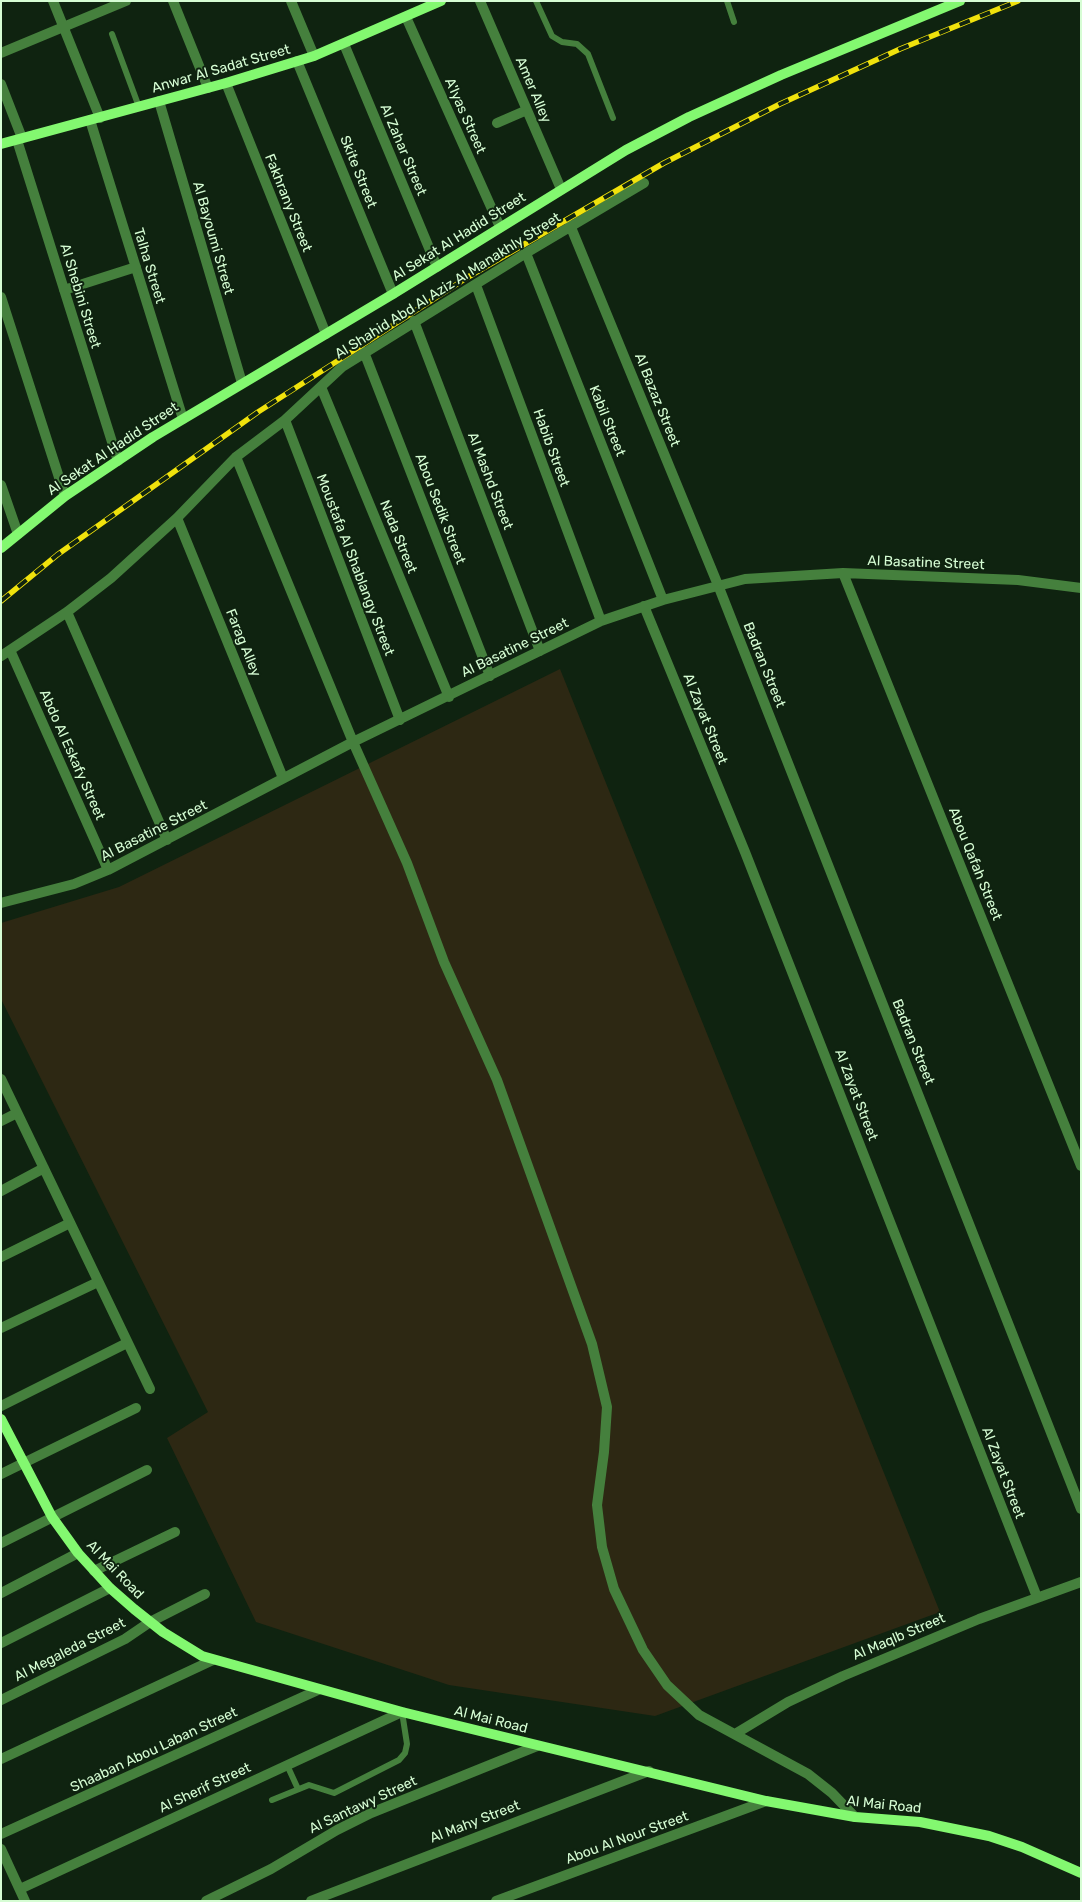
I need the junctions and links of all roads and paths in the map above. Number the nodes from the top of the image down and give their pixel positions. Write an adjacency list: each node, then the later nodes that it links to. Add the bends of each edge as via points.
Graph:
1 (53, 1): 12 (street, Talha Street)
2 (126, 1): 12 (street)
3 (173, 1): 20 (street)
4 (291, 1): 16 (street)
5 (441, 1): 10 (street, Anwar Al Sadat Street)
6 (480, 1): 23 (street, Amer Alley)
7 (536, 1): 24 (lane, via 552,36 562,42 577,44 588,54)
8 (727, 1): 11 (lane)
9 (960, 1): 30 (street, Al Sekat Al Hadid Street, via 780,75 689,117)
10 (406, 17): 14 (street, Anwar Al Sadat Street); 32 (street, A'lyas Street)
11 (734, 22)
12 (64, 28): 15 (street); 25 (street, Talha Street)
13 (112, 34): 22 (lane)
14 (344, 44): 16 (street, Anwar Al Sadat Street); 35 (street, Al Zahar Street)
15 (1, 53)
16 (314, 56): 17 (street, Anwar Al Sadat Street)
17 (297, 61): 18 (street, Anwar Al Sadat Street); 38 (street, Skite Street)
18 (226, 83): 20 (street, Anwar Al Sadat Street); 41 (street, Fakhrany Street)
19 (1, 84): 27 (street, Al Shebini Street)
20 (208, 88): 21 (street, Anwar Al Sadat Street)
21 (159, 101): 22 (street, Anwar Al Sadat Street); 43 (street, Al Bayoumi Street)
22 (139, 106): 25 (street, Anwar Al Sadat Street)
23 (527, 110): 26 (street); 30 (street, Amer Alley)
24 (613, 118)
25 (95, 119): 27 (street, Anwar Al Sadat Street); 34 (street, Talha Street)
26 (497, 123)
27 (20, 139): 28 (street, Anwar Al Sadat Street); 37 (street, Al Shebini Street)
28 (1, 144)
29 (644, 183): 31 (street, Al Shahid Abd Al Aziz Al Manakhly Street)
30 (561, 189): 32 (street, Al Sekat Al Hadid Street)
31 (570, 225): 33 (street, Al Shahid Abd Al Aziz Al Manakhly Street); 55 (street, Al Bazaz Street)
32 (500, 227): 35 (street, Al Sekat Al Hadid Street)
33 (526, 252): 36 (street, Al Shahid Abd Al Aziz Al Manakhly Street); 57 (street, Kabil Street)
34 (136, 267): 37 (street); 45 (street, Talha Street)
35 (437, 267): 38 (street, Al Sekat Al Hadid Street)
36 (476, 285): 40 (street, Al Shahid Abd Al Aziz Al Manakhly Street); 60 (street, Habib Street)
37 (64, 290): 48 (street, Al Shebini Street)
38 (393, 294): 41 (street, Al Sekat Al Hadid Street)
39 (1, 296): 50 (street)
40 (414, 321): 42 (street, Al Shahid Abd Al Aziz Al Manakhly Street); 61 (street, Al Mashd Street)
41 (326, 334): 43 (street, Al Sekat Al Hadid Street)
42 (364, 352): 44 (street, Al Shahid Abd Al Aziz Al Manakhly Street); 63 (street, Abou Sedik Street)
43 (242, 383): 45 (street, Al Sekat Al Hadid Street)
44 (321, 387): 46 (street, Al Shahid Abd Al Aziz Al Manakhly Street); 64 (street, Nada Street)
45 (183, 419): 48 (street, Al Sekat Al Hadid Street)
46 (284, 420): 47 (street, Al Shahid Abd Al Aziz Al Manakhly Street); 65 (street, Moustafa Al Shablangy Street)
47 (236, 457): 51 (street, Al Shahid Abd Al Aziz Al Manakhly Street); 66 (street)
48 (118, 461): 50 (street, Al Sekat Al Hadid Street)
49 (1, 485): 52 (street)
50 (65, 496): 52 (street, Al Sekat Al Hadid Street)
51 (177, 518): 59 (street, Al Shahid Abd Al Aziz Al Manakhly Street, via 111,578); 67 (street, Farag Alley)
52 (18, 534): 53 (street, Al Sekat Al Hadid Street)
53 (1, 548)
54 (843, 572): 55 (street, Al Basatine Street, via 773,576); 56 (street, Al Basatine Street, via 1018,580); 74 (street, Abou Qafah Street)
55 (718, 585): 57 (street, Al Basatine Street); 89 (street, Badran Street)
56 (1081, 588)
57 (664, 600): 58 (street, Al Basatine Street)
58 (644, 606): 60 (street, Al Basatine Street); 99 (street, Al Zayat Street, via 748,861)
59 (67, 612): 62 (street, Al Shahid Abd Al Aziz Al Manakhly Street); 68 (street)
60 (601, 621): 61 (street, Al Basatine Street)
61 (540, 651): 63 (street, Al Basatine Street)
62 (6, 653): 69 (street, Abdo Al Eskafy Street)
63 (490, 676): 64 (street, Al Basatine Street)
64 (449, 697): 65 (street, Al Basatine Street)
65 (400, 720): 66 (street, Al Basatine Street)
66 (353, 742): 67 (street, Al Basatine Street); 106 (street, via 407,863 444,962 497,1080 592,1344 607,1407 597,1505 602,1548 614,1588 643,1650 667,1685 699,1715)
67 (283, 778): 68 (street, Al Basatine Street)
68 (167, 840): 69 (street, Al Basatine Street)
69 (108, 870): 70 (street, Al Basatine Street, via 74,884)
70 (1, 903)
71 (1, 1079): 72 (street)
72 (18, 1113): 73 (street); 75 (street)
73 (1, 1121)
74 (1081, 1166)
75 (44, 1168): 76 (street); 77 (street)
76 (1, 1190)
77 (70, 1224): 78 (street); 79 (street)
78 (1, 1257)
79 (98, 1282): 80 (street); 81 (street)
80 (1, 1328)
81 (127, 1343): 82 (street); 83 (street)
82 (150, 1389)
83 (1, 1406)
84 (136, 1408): 86 (street)
85 (1, 1419): 86 (street, Al Mai Road)
86 (23, 1463): 88 (street); 90 (street, Al Mai Road)
87 (147, 1470): 90 (street)
88 (1, 1474)
89 (1081, 1509)
90 (52, 1517): 92 (street); 93 (street, Al Mai Road)
91 (175, 1532): 94 (street)
92 (1, 1543)
93 (78, 1553): 94 (street, Al Mai Road); 97 (street)
94 (94, 1571): 96 (street, Al Mai Road)
95 (1081, 1582): 99 (street, Al Maqlb Street)
96 (110, 1588): 100 (street, Al Mai Road); 101 (street)
97 (1, 1593)
98 (205, 1594): 100 (street, Al Megaleda Street)
99 (1037, 1597): 106 (street, Al Maqlb Street, via 822,1685)
100 (150, 1622): 102 (street, Al Mai Road, via 177,1642); 104 (street, Al Megaleda Street, via 125,1639)
101 (1, 1643)
102 (213, 1660): 103 (street, Al Mai Road); 108 (street)
103 (318, 1690): 105 (street, Al Mai Road); 115 (street, Shaaban Abou Laban Street)
104 (1, 1700)
105 (402, 1712): 107 (street, Al Mai Road); 109 (street, Al Sherif Street); 111 (lane, via 407,1744 399,1760 334,1793 314,1785)
106 (735, 1734): 114 (street, via 808,1774)
107 (537, 1746): 110 (street, Al Mai Road); 120 (street, Al Santawy Street, via 371,1813)
108 (1, 1758)
109 (287, 1765): 111 (lane); 118 (street, Al Sherif Street)
110 (649, 1771): 113 (street, Al Mai Road); 121 (street, Al Mahy Street)
111 (298, 1789): 112 (lane)
112 (272, 1800)
113 (766, 1801): 114 (street, Al Mai Road); 122 (street, Abou Al Nour Street)
114 (855, 1816): 117 (street, Al Mai Road, via 920,1822 989,1836)
115 (1, 1834)
116 (1, 1849): 118 (street)
117 (1081, 1873)
118 (20, 1889): 119 (street)
119 (25, 1901)
120 (206, 1901)
121 (311, 1901)
122 (496, 1901)

